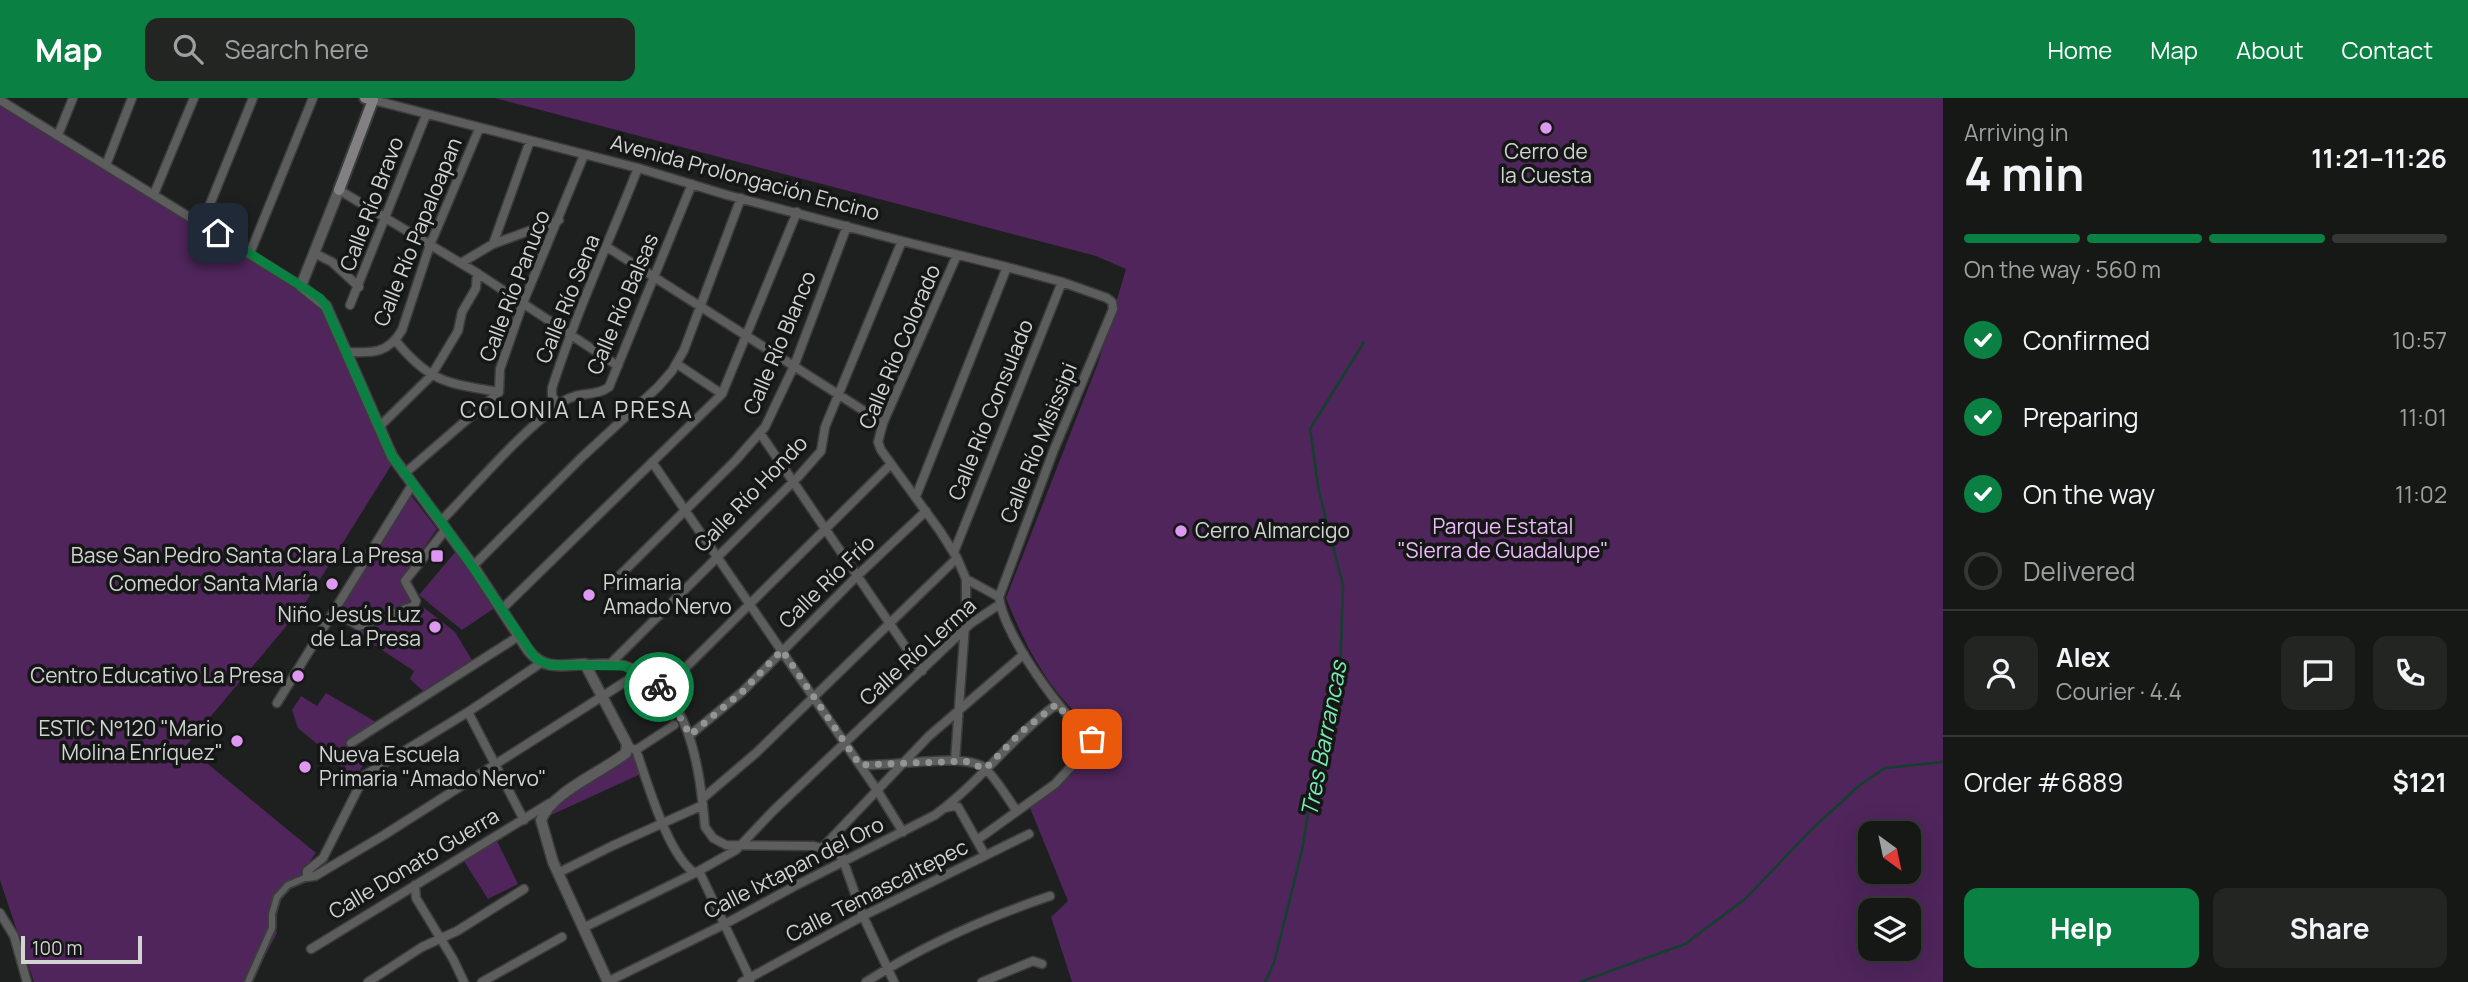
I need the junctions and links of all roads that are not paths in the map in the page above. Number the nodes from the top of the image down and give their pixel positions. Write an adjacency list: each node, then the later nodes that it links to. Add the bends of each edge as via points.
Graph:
1 (73, 98): 10 (street)
2 (132, 98): 13 (street)
3 (194, 98): 17 (street)
4 (253, 98): 22 (street)
5 (313, 98): 28 (street)
6 (369, 99): 8 (street, Avenida Prolongación Encino); 16 (main road)
7 (6, 101): 10 (street)
8 (426, 115): 9 (street, Avenida Prolongación Encino); 20 (street, Calle Río Bravo)
9 (479, 129): 11 (street, Avenida Prolongación Encino); 26 (street, Calle Río Papaloapan)
10 (58, 135): 13 (street)
11 (530, 141): 12 (street, Avenida Prolongación Encino); 25 (street)
12 (584, 155): 14 (street, Avenida Prolongación Encino); 21 (street, Calle Río Panuco)
13 (106, 165): 17 (street)
14 (638, 168): 15 (street, Avenida Prolongación Encino); 27 (street, Calle Río Sena)
15 (692, 184): 18 (street, Avenida Prolongación Encino); 34 (street, Calle Río Balsas)
16 (339, 190): 20 (street); 29 (street)
17 (154, 194): 22 (street)
18 (741, 198): 19 (street, Avenida Prolongación Encino); 41 (street)
19 (797, 212): 23 (street, Avenida Prolongación Encino); 43 (street)
20 (385, 217): 26 (street); 37 (street, Calle Río Bravo)
21 (559, 220): 25 (street); 39 (street, Calle Río Panuco)
22 (202, 223): 28 (street)
23 (847, 226): 24 (street, Avenida Prolongación Encino); 48 (street, Calle Río Blanco)
24 (902, 241): 30 (street, Avenida Prolongación Encino); 52 (street, Calle Río Hondo)
25 (493, 244): 31 (street)
26 (430, 245): 31 (street); 44 (street, Calle Río Papaloapan)
27 (607, 247): 34 (street); 42 (street, Calle Río Sena)
28 (250, 253): 36 (street)
29 (314, 253): 36 (street); 37 (street, via 332,262)
30 (957, 255): 32 (street, Avenida Prolongación Encino); 54 (street, Calle Río Colorado)
31 (461, 263): 33 (street)
32 (1007, 267): 35 (street, Avenida Prolongación Encino); 62 (street)
33 (477, 273): 39 (street); 49 (street, via 476,288 462,312 458,331)
34 (654, 277): 41 (street); 47 (street, Calle Río Balsas)
35 (1062, 282): 38 (street, Avenida Prolongación Encino); 68 (street, Calle Río Consulado)
36 (301, 286): 45 (street, via 326,306)
37 (359, 287): 40 (street, Calle Río Bravo)
38 (1112, 302): 73 (street, Calle Río Misissipi)
39 (523, 303): 42 (street); 50 (street, Calle Río Panuco, via 500,369)
40 (350, 305)
41 (700, 306): 43 (street); 46 (street)
42 (569, 333): 47 (street); 53 (street, Calle Río Sena, via 552,388)
43 (747, 338): 48 (street); 51 (street)
44 (395, 340): 45 (street, Calle Río Papaloapan, via 374,353); 49 (street)
45 (347, 352): 55 (street)
46 (677, 364): 51 (street); 69 (street)
47 (618, 366): 53 (street, Calle Río Balsas, via 607,389 573,396)
48 (794, 366): 52 (street); 56 (street, Calle Río Blanco)
49 (431, 376): 50 (street); 55 (street)
50 (499, 392): 59 (street, Calle Río Panuco)
51 (722, 394): 57 (street)
52 (839, 397): 54 (street); 60 (street, Calle Río Hondo, via 825,427 821,451)
53 (558, 405): 65 (street)
54 (883, 423): 58 (street, Calle Río Colorado, via 879,446)
55 (379, 426): 59 (street)
56 (760, 433): 60 (street); 63 (street, Calle Río Blanco)
57 (652, 462): 63 (street); 75 (street)
58 (891, 464): 62 (street); 66 (street)
59 (404, 474): 61 (street)
60 (793, 482): 66 (street); 67 (street, Calle Río Hondo)
61 (412, 485): 65 (street); 76 (street)
62 (916, 496): 64 (street)
63 (685, 509): 67 (street); 72 (street, Calle Río Blanco)
64 (926, 512): 68 (street); 70 (street, Calle Río Frío)
65 (444, 525): 69 (street); 76 (street, via 404,582 416,601 414,606 359,626)
66 (824, 529): 70 (street); 74 (street)
67 (717, 555): 74 (street); 84 (street, Calle Río Hondo)
68 (956, 555): 71 (street); 77 (street, Calle Río Consulado)
69 (473, 566): 75 (street)
70 (857, 576): 77 (street); 80 (street, Calle Río Frío)
71 (967, 579): 73 (street); 78 (street)
72 (612, 583)
73 (999, 600): 78 (street, Calle Río Lerma); 81 (street)
74 (750, 602): 80 (street); 87 (street)
75 (501, 610): 79 (street)
76 (334, 611): 90 (street)
77 (890, 625): 85 (street); 89 (street, Calle Río Consulado)
78 (963, 631): 85 (street, Calle Río Lerma); 93 (street)
79 (519, 636): 82 (street); 96 (street)
80 (782, 650): 89 (street); 95 (street, Calle Río Frío, via 742,692)
81 (1024, 654): 91 (street); 93 (street)
82 (545, 664): 83 (street); 92 (street)
83 (585, 664): 84 (street); 88 (street)
84 (610, 664): 86 (street)
85 (922, 671): 97 (street, Calle Río Lerma)
86 (639, 673): 87 (street); 88 (street)
87 (663, 690): 95 (street)
88 (602, 694): 98 (street); 100 (street)
89 (814, 697): 97 (street); 106 (street, Calle Río Consulado)
90 (277, 703)
91 (1057, 704): 103 (street, Calle Ixtapan del Oro); 108 (street, via 1093,742 1055,784)
92 (468, 712): 100 (street); 120 (street, via 365,775 323,858)
93 (958, 712): 99 (street); 101 (street)
94 (674, 724): 98 (street, Calle Donato Guerra)
95 (690, 735): 106 (street)
96 (351, 743)
97 (845, 744): 102 (street); 114 (street, Calle Río Lerma)
98 (632, 749): 105 (street, Calle Donato Guerra); 110 (street)
99 (955, 761): 101 (street); 103 (street)
100 (495, 764): 109 (street); 120 (street, via 328,869)
101 (904, 764): 102 (street); 104 (street)
102 (860, 765): 104 (street)
103 (985, 769): 107 (street, Calle Ixtapan del Oro); 108 (street)
104 (877, 790): 111 (street); 115 (street)
105 (560, 797): 109 (street, Calle Donato Guerra); 119 (street, via 543,815 541,825)
106 (702, 802): 110 (street, Calle Río Consulado); 114 (street, via 705,827 713,838 726,845)
107 (942, 809): 111 (street, Calle Ixtapan del Oro); 113 (street, via 958,807)
108 (1016, 810): 113 (street)
109 (524, 820): 121 (street, Calle Donato Guerra)
110 (662, 823): 118 (street, via 687,866); 119 (street, Calle Río Consulado)
111 (902, 832): 117 (street, Calle Ixtapan del Oro)
112 (1029, 834): 116 (street, Calle Temascaltepec)
113 (977, 840): 116 (street)
114 (742, 845): 115 (street); 118 (street)
115 (822, 848): 117 (street)
116 (985, 855): 125 (street, Calle Temascaltepec)
117 (844, 860): 125 (street); 126 (street, Calle Ixtapan del Oro)
118 (697, 872): 126 (street); 127 (street)
119 (558, 873): 127 (street)
120 (307, 877): 135 (street, via 277,897 272,928)
121 (415, 885): 129 (street, via 416,898); 130 (street, Calle Donato Guerra)
122 (524, 889): 129 (street)
123 (1050, 896): 132 (street, via 966,928)
124 (1, 914): 134 (street, via 14,936)
125 (863, 916): 132 (street); 133 (street, Calle Temascaltepec)
126 (725, 924): 133 (street); 139 (street, Calle Ixtapan del Oro)
127 (583, 928): 139 (street)
128 (562, 937): 138 (street)
129 (441, 939): 136 (street); 137 (street)
130 (311, 949)
131 (1042, 964): 142 (street, via 1033,961)
132 (886, 969): 140 (street); 141 (street)
133 (747, 980)
134 (27, 982)
135 (248, 982)
136 (368, 982)
137 (464, 982)
138 (482, 982)
139 (608, 982)
140 (866, 982)
141 (894, 982)
142 (982, 982)

